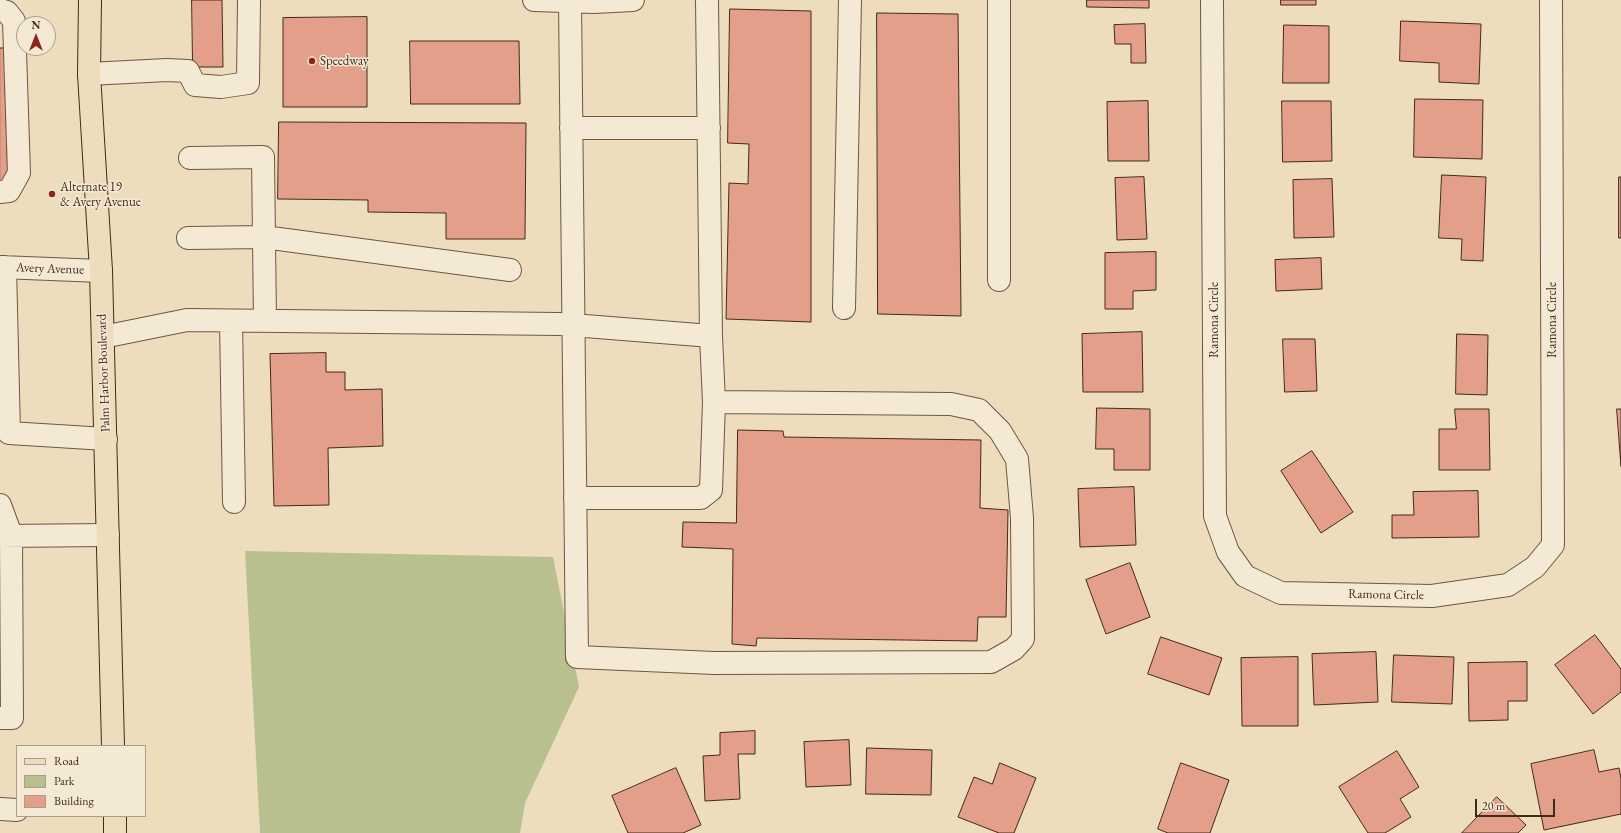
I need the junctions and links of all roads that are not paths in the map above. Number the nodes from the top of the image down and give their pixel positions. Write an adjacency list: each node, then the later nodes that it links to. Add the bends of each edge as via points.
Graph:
1 (90, 0): 12 (main road, Palm Harbor Boulevard)
2 (249, 0): 12 (street, via 248,83 221,87 195,85 188,71)
3 (534, 0): 10 (street)
4 (633, 0): 10 (street)
5 (708, 0): 14 (street)
6 (850, 0): 23 (street)
7 (999, 0): 22 (street)
8 (1212, 0): 9 (street, Ramona Circle, via 1216,516 1228,552 1246,576 1281,593 1432,596 1508,585 1535,567 1553,545)
9 (1551, 0)
10 (570, 1): 13 (street)
11 (0, 10): 16 (street, via 7,12 14,21 19,172 9,191)
12 (89, 74): 21 (main road, Palm Harbor Boulevard)
13 (571, 128): 14 (street); 26 (street)
14 (709, 128): 27 (street)
15 (190, 158): 17 (street, via 263,157)
16 (0, 192)
17 (264, 237): 18 (street); 20 (street); 25 (street)
18 (188, 238)
19 (2, 267): 21 (street, Avery Avenue); 30 (street, via 9,433)
20 (510, 270)
21 (101, 271): 28 (main road, Palm Harbor Boulevard)
22 (999, 280)
23 (844, 308)
24 (231, 321): 25 (street); 28 (street, via 187,320); 32 (street)
25 (265, 321): 26 (street)
26 (574, 325): 27 (street); 31 (street)
27 (711, 336): 29 (street)
28 (103, 337): 30 (main road, Palm Harbor Boulevard)
29 (714, 402): 31 (street, via 711,490 701,498); 31 (street, via 951,404 979,410 1000,431 1017,459 1022,518 1023,639 1014,649 991,662 714,663 577,656)
30 (106, 439): 34 (main road, Palm Harbor Boulevard)
31 (575, 498)
32 (234, 502)
33 (0, 504): 35 (street)
34 (108, 535): 35 (street); 37 (main road, Palm Harbor Boulevard)
35 (6, 536): 36 (street)
36 (6, 718)
37 (113, 745)
38 (0, 809): 39 (street)
39 (16, 810)
40 (115, 817): 41 (main road)
41 (115, 833)

